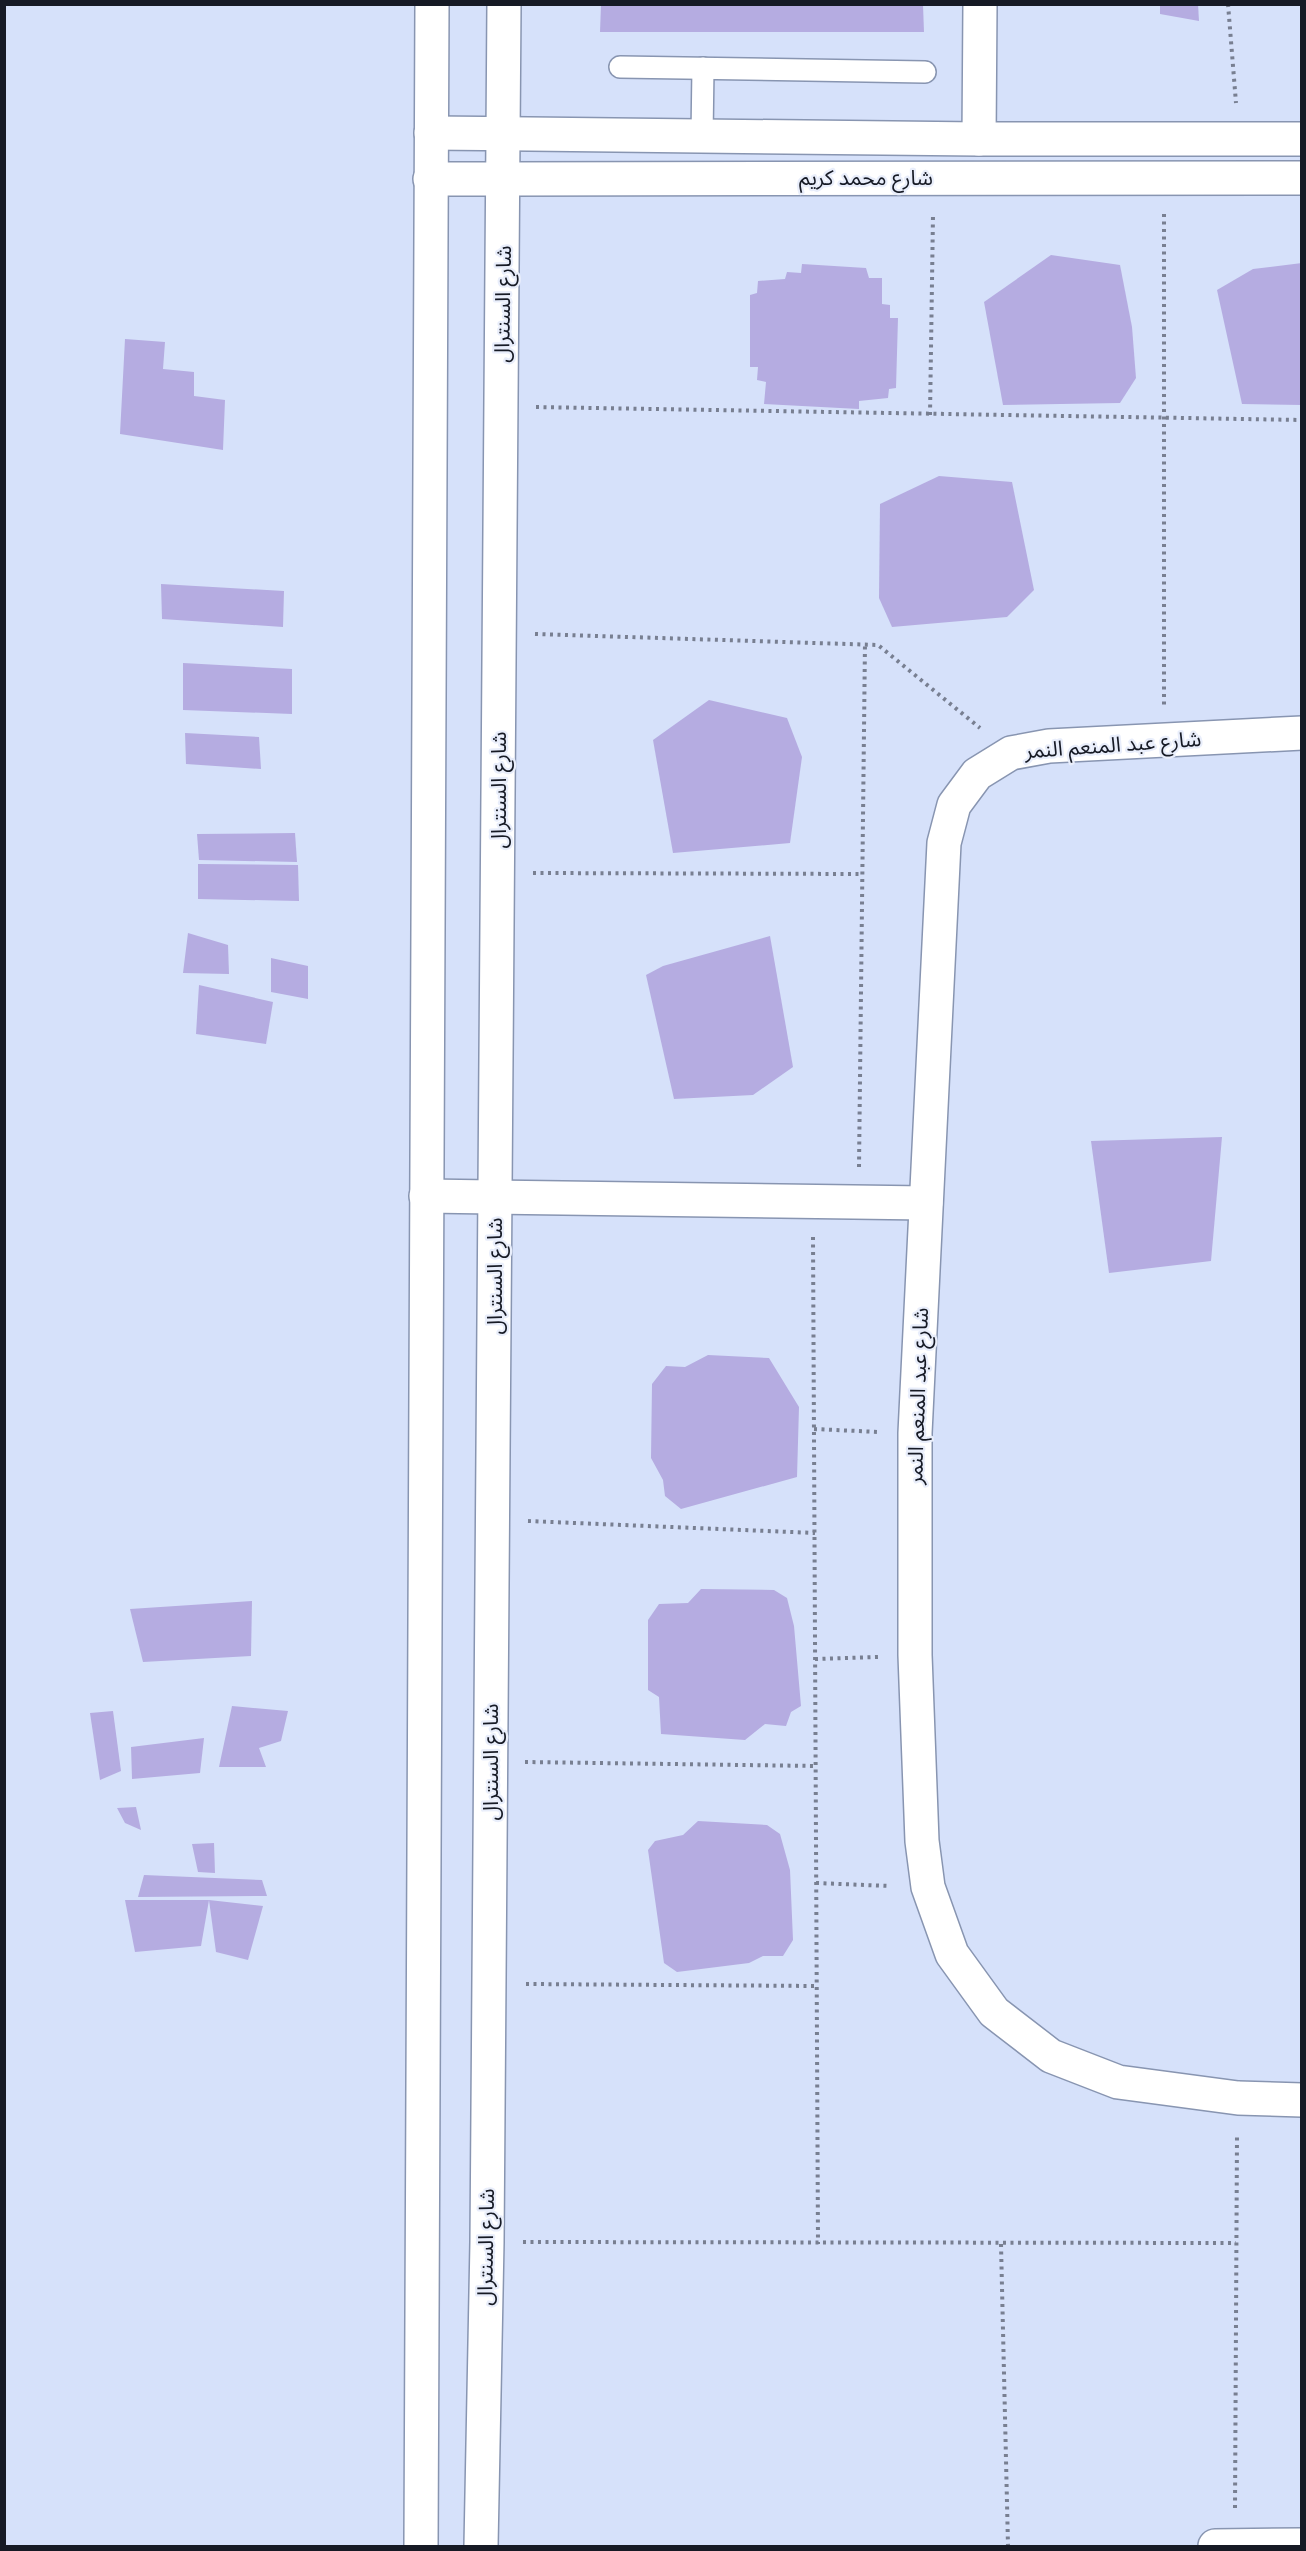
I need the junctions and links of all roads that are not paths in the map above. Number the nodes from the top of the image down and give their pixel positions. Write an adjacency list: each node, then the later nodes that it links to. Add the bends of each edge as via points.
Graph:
1 (432, 4): 7 (street)
2 (504, 4): 8 (street, شارع السنترال)
3 (980, 4): 11 (street)
4 (620, 67): 5 (lane)
5 (704, 68): 6 (lane); 9 (lane)
6 (925, 72)
7 (431, 133): 8 (street, شارع محمد كريم); 14 (street)
8 (504, 134): 9 (street, شارع محمد كريم); 12 (street, شارع السنترال)
9 (702, 136): 11 (street, شارع محمد كريم)
10 (1302, 139): 11 (street, شارع محمد كريم)
11 (979, 140)
12 (504, 178): 13 (street, شارع محمد كريم); 14 (street, شارع محمد كريم); 17 (street, شارع السنترال)
13 (1302, 178)
14 (430, 179): 16 (street)
15 (1302, 733): 18 (street, شارع عبد المنعم النمر, via 1050,746 1011,753 977,774 954,805 944,843)
16 (426, 1196): 17 (street); 22 (street)
17 (495, 1197): 18 (street); 23 (street, شارع السنترال)
18 (926, 1203): 19 (street, شارع عبد المنعم النمر, via 915,1433 915,1655 922,1841 928,1887 952,1954 994,2012 1051,2056 1118,2082 1238,2098)
19 (1302, 2100)
20 (1302, 2545): 21 (street)
21 (1225, 2546)
22 (421, 2547)
23 (481, 2547)

